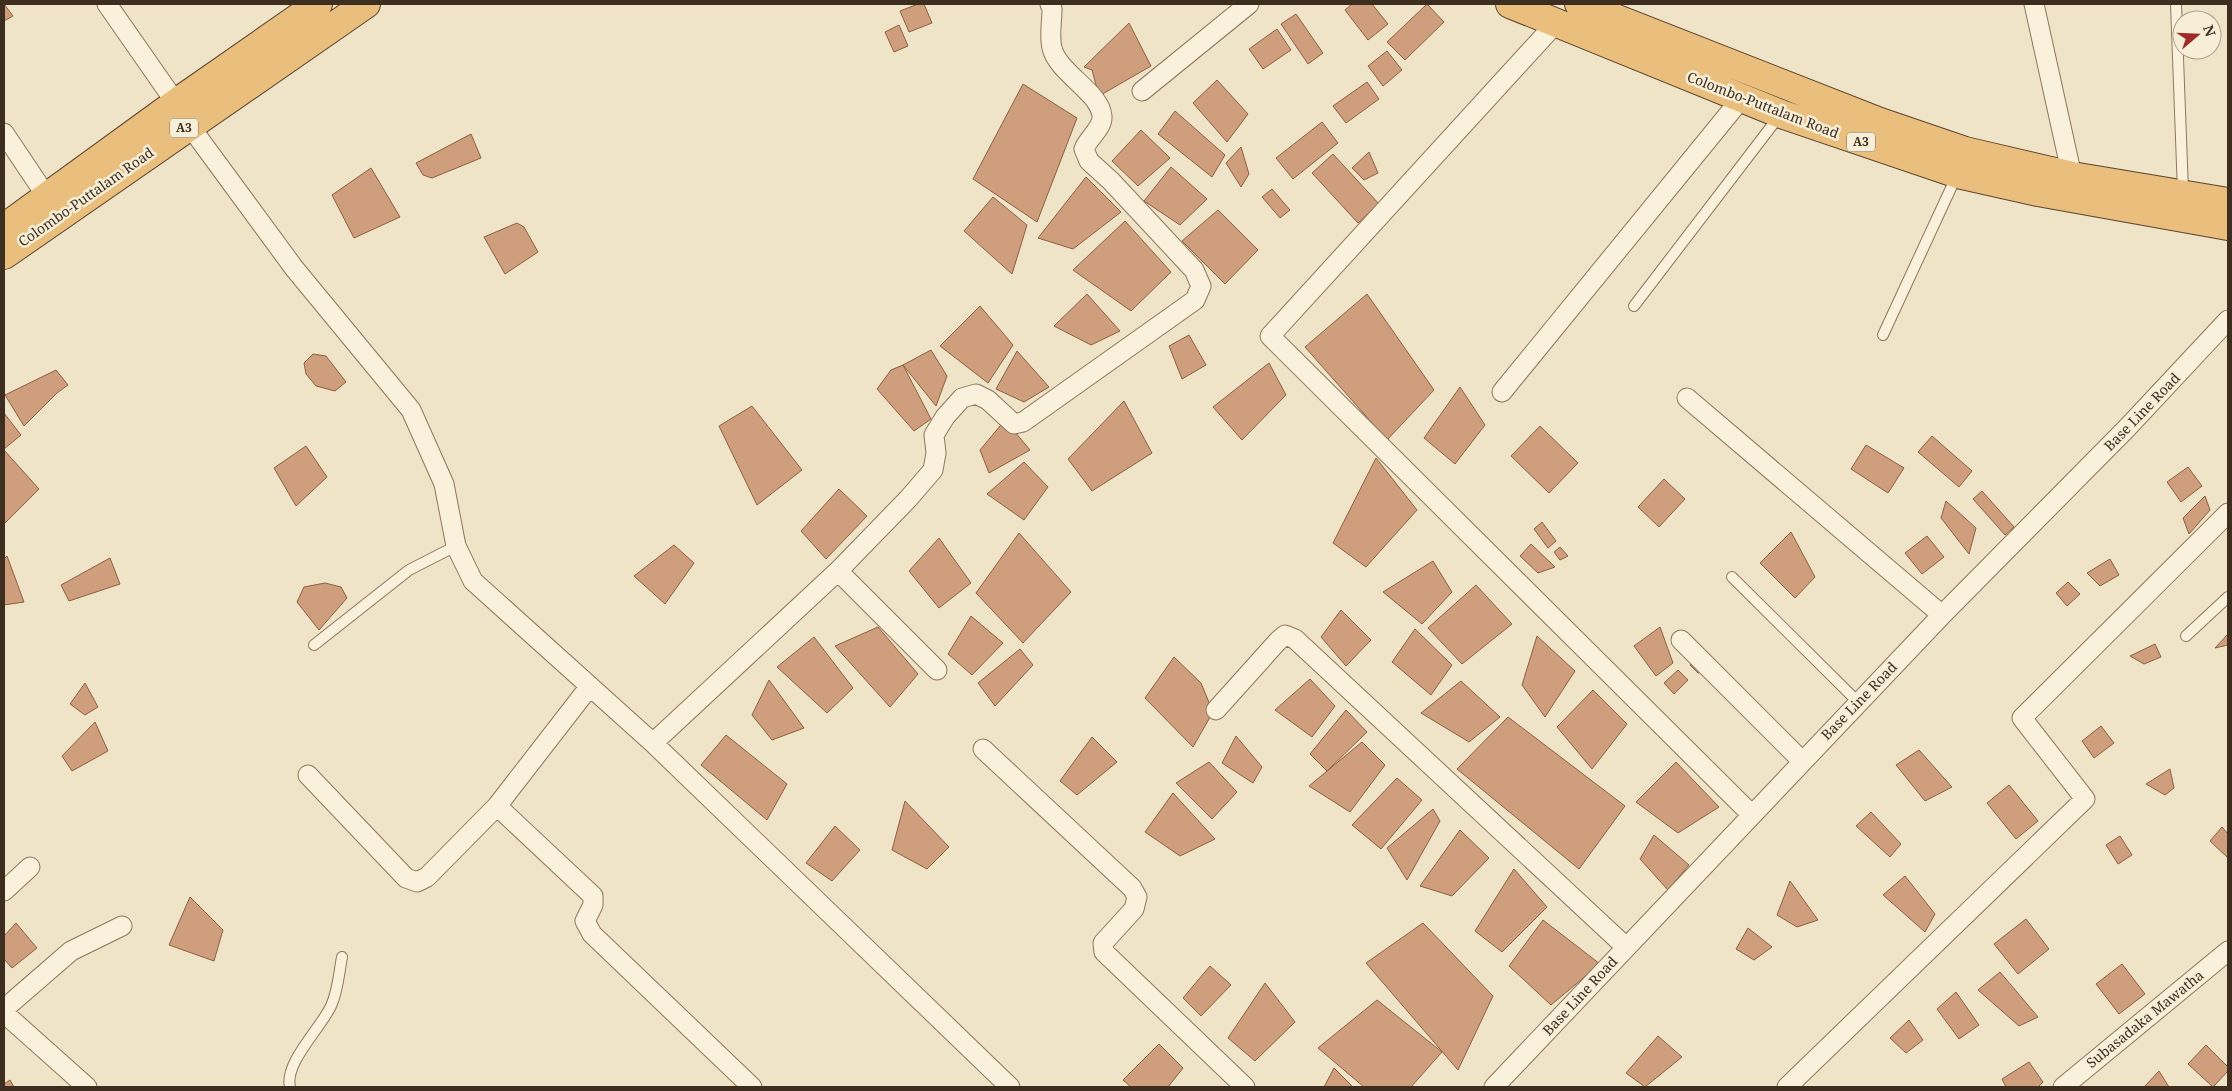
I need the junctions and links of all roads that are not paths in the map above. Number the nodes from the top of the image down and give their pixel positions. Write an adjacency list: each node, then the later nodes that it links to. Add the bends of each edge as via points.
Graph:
1 (107, 4): 13 (street)
2 (318, 4): 13 (highway, Colombo-Puttalam Road / A3)
3 (366, 4): 13 (highway, Colombo-Puttalam Road / A3)
4 (1050, 4): 31 (street, via 1055,56 1095,102 1102,115 1098,128 1084,149 1089,161 1194,270 1201,286 1195,300 1022,422 1014,424 988,400 976,394 962,398 934,436 933,470)
5 (1249, 4): 11 (street)
6 (1510, 4): 10 (highway, Colombo-Puttalam Road / A3)
7 (1579, 4): 17 (highway, Colombo-Puttalam Road / A3, via 1880,122 1965,151)
8 (2034, 4): 17 (street)
9 (2176, 4): 18 (lane)
10 (1558, 22): 12 (highway, Colombo-Puttalam Road / A3); 47 (street, via 1270,336)
11 (1142, 91)
12 (1741, 99): 14 (highway, Colombo-Puttalam Road / A3); 27 (street)
13 (183, 114): 19 (highway, Colombo-Puttalam Road / A3); 23 (highway, Colombo-Puttalam Road / A3); 30 (street, via 294,268 411,410 444,484)
14 (1781, 114): 16 (highway, Colombo-Puttalam Road / A3); 24 (lane)
15 (4, 133): 19 (street)
16 (1958, 174): 21 (highway, Colombo-Puttalam Road / A3, via 2038,192); 26 (lane)
17 (2072, 176): 18 (highway, Colombo-Puttalam Road / A3)
18 (2183, 193): 20 (highway, Colombo-Puttalam Road / A3)
19 (47, 197): 22 (highway, Colombo-Puttalam Road / A3)
20 (2228, 202)
21 (2228, 226)
22 (4, 228)
23 (4, 255)
24 (1634, 306)
25 (2228, 320): 34 (street, Base Line Road, via 2127,428)
26 (1883, 335)
27 (1502, 392)
28 (1686, 398): 34 (street)
29 (2228, 512): 62 (street, via 2022,718 2085,799)
30 (456, 546): 37 (lane, via 409,570); 39 (street, via 473,581)
31 (838, 571): 38 (street); 42 (street)
32 (1732, 577): 40 (lane)
33 (2228, 597): 35 (lane)
34 (1942, 614): 40 (street, Base Line Road)
35 (2186, 636)
36 (1681, 640): 44 (street)
37 (314, 645)
38 (937, 670)
39 (590, 686): 42 (street); 46 (street)
40 (1858, 702): 44 (street, Base Line Road)
41 (1216, 710): 51 (street, via 1278,641 1285,635 1295,639)
42 (653, 743): 59 (street)
43 (983, 749): 60 (street, via 1132,888 1137,897 1134,909 1103,943 1104,952)
44 (1802, 761): 47 (street, Base Line Road)
45 (308, 775): 46 (street, via 406,878 417,882 427,877)
46 (497, 806): 58 (street, via 592,896 593,905 585,921 592,934)
47 (1751, 814): 51 (street, Base Line Road)
48 (30, 867): 49 (street)
49 (4, 891)
50 (122, 926): 54 (street, via 71,951)
51 (1626, 948): 61 (street, Base Line Road)
52 (2228, 951): 63 (street, Subasadaka Mawatha)
53 (342, 957): 57 (lane, via 331,1006 293,1067 288,1080)
54 (4, 1009)
55 (4, 1013): 56 (street)
56 (87, 1087)
57 (290, 1087)
58 (752, 1087)
59 (1010, 1087)
60 (1245, 1087)
61 (1494, 1087)
62 (1787, 1087)
63 (2063, 1087)

